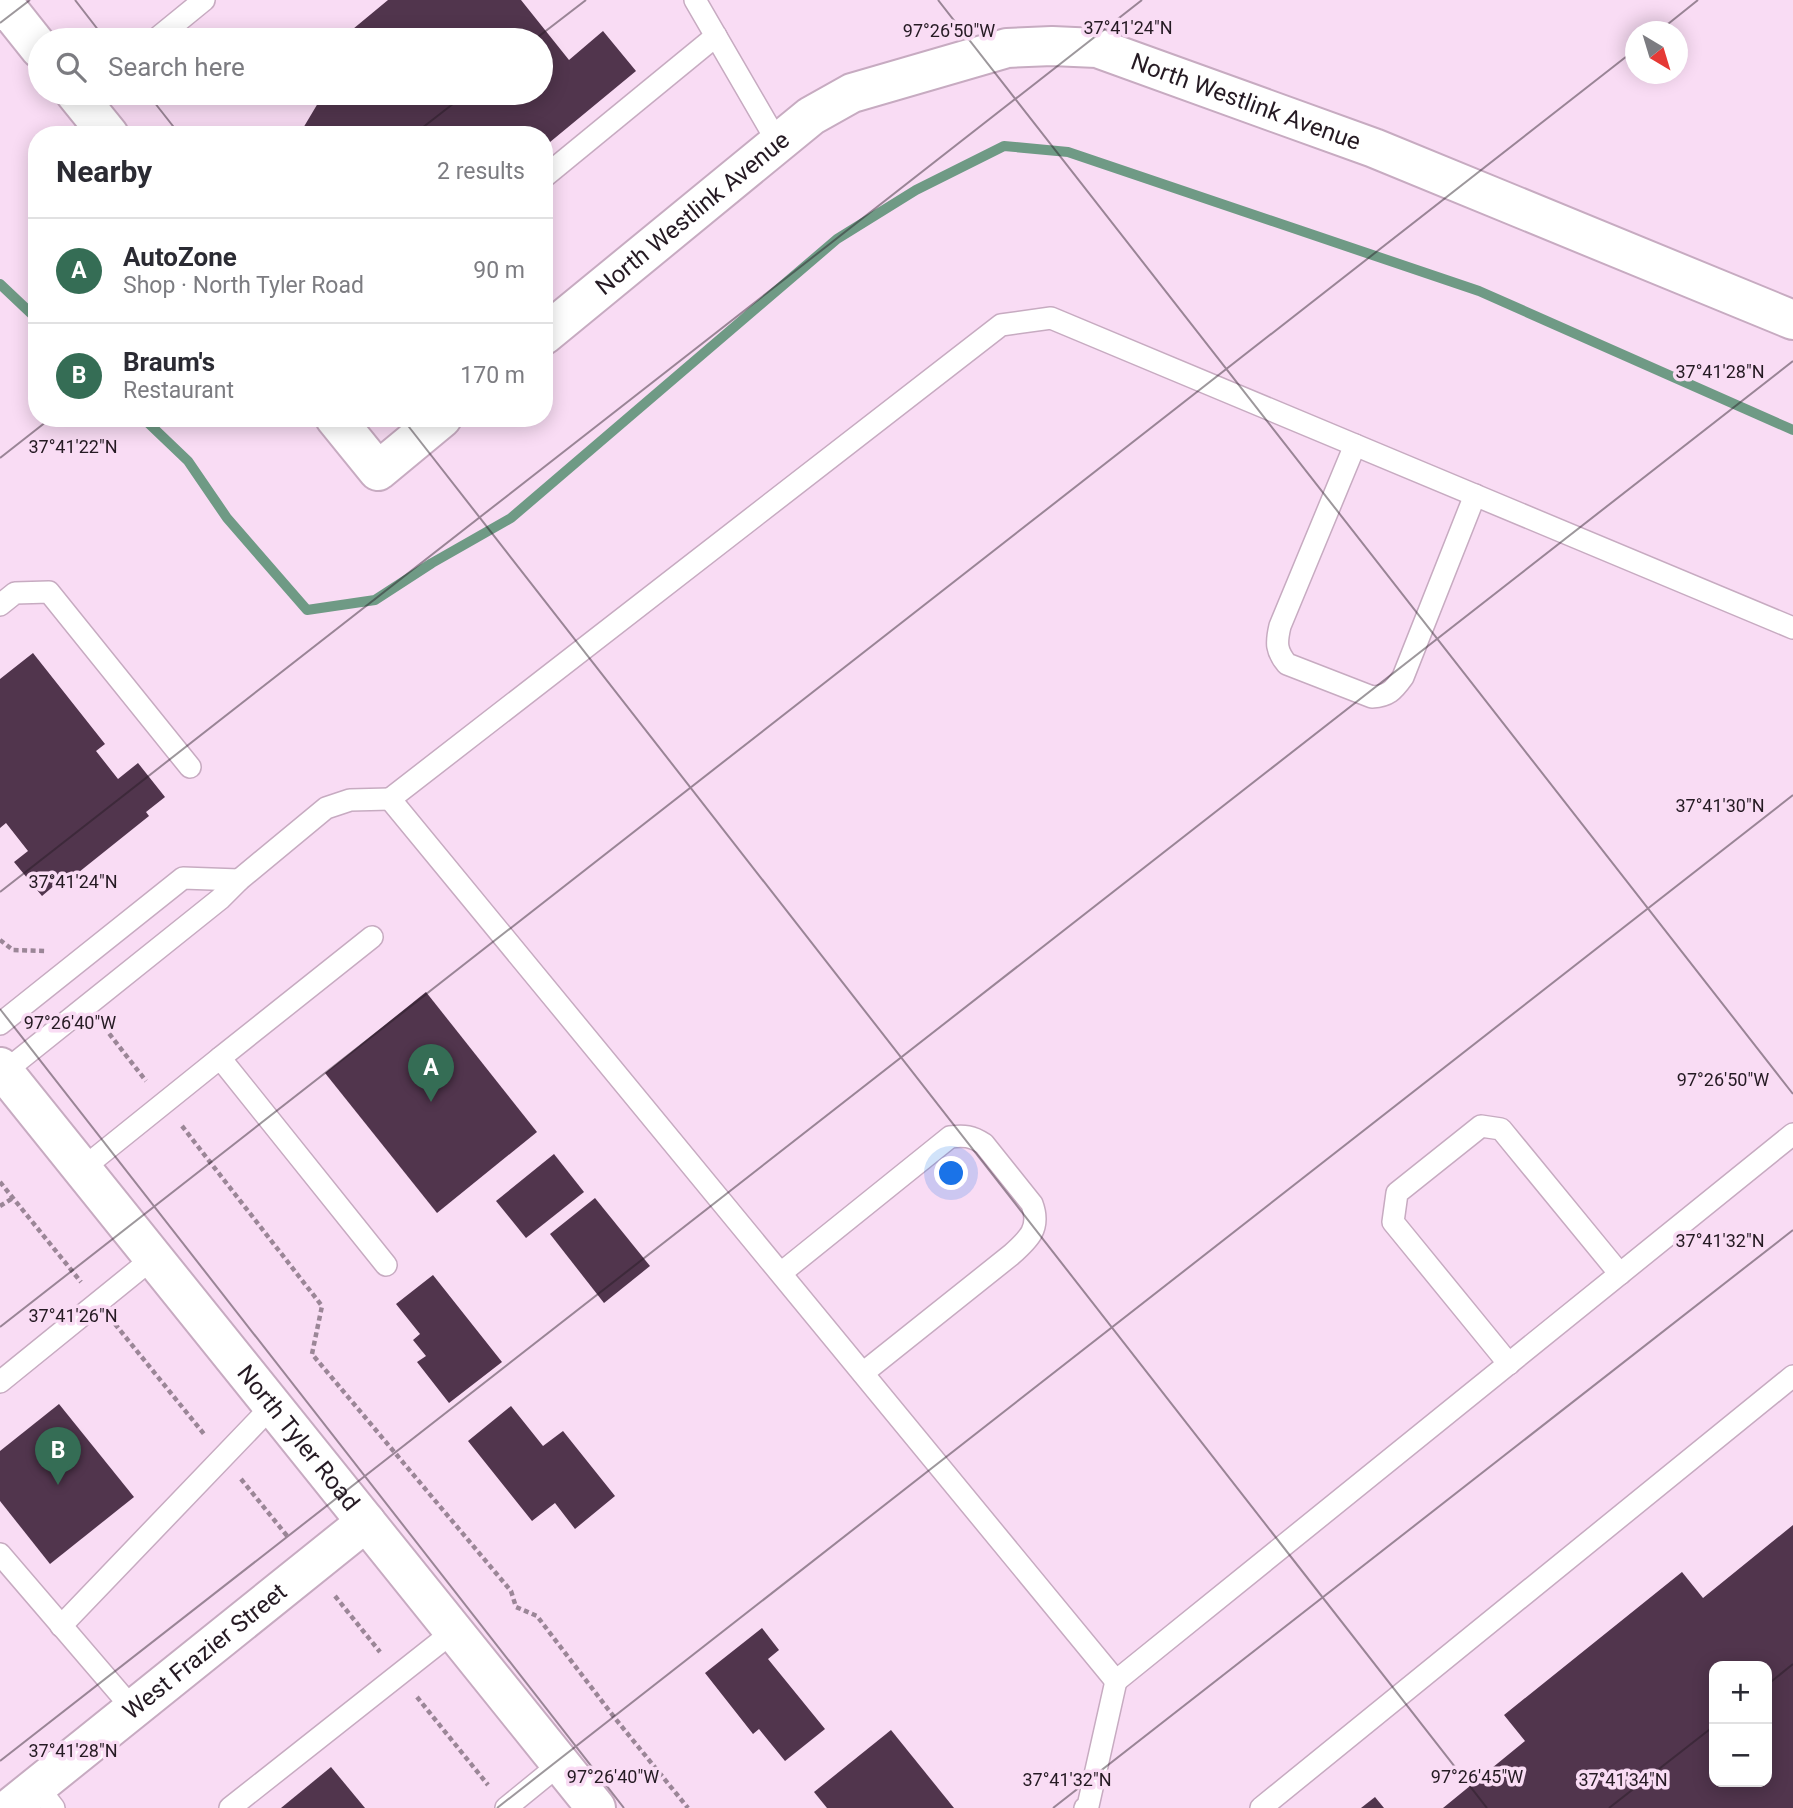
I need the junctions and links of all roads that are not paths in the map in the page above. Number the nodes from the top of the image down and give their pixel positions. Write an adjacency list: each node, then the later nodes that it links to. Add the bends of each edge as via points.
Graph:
1 (1, 0): 5 (street)
2 (204, 0): 4 (lane)
3 (695, 0): 6 (lane)
4 (170, 28)
5 (28, 34)
6 (716, 36): 9 (lane); 10 (lane)
7 (89, 105): 8 (street)
8 (103, 126)
9 (778, 143): 11 (street, North Westlink Avenue, via 811,116 852,93 1007,48 1097,48 1374,148); 12 (street, North Westlink Avenue)
10 (553, 170)
11 (1793, 320)
12 (553, 328)
13 (342, 427): 14 (street, via 378,471)
14 (431, 427)
15 (1355, 445): 16 (lane); 16 (lane, via 1280,626 1276,643 1287,664 1372,697 1393,691 1403,677); 20 (lane, via 1051,318 1001,325)
16 (1475, 495): 18 (lane)
17 (0, 605): 19 (lane, via 15,593 49,592)
18 (1793, 628)
19 (190, 767)
20 (390, 799): 21 (lane, via 350,800 326,808); 30 (lane)
21 (239, 880): 23 (lane, via 183,878); 25 (lane)
22 (372, 937): 24 (lane)
23 (0, 1024)
24 (220, 1058): 27 (lane); 29 (lane)
25 (2, 1070): 27 (street, North Tyler Road)
26 (1793, 1134): 31 (lane)
27 (82, 1169): 28 (street, North Tyler Road)
28 (153, 1258): 35 (lane); 36 (street, North Tyler Road)
29 (386, 1265)
30 (781, 1273): 33 (lane); 33 (lane, via 950,1137 974,1137 984,1144 1032,1203 1035,1230 1011,1255)
31 (1620, 1274): 32 (lane); 32 (lane, via 1501,1129 1480,1126 1397,1193 1393,1222)
32 (1509, 1364): 41 (lane)
33 (863, 1373): 41 (lane)
34 (1793, 1376): 49 (lane)
35 (0, 1382)
36 (272, 1405): 37 (street, North Tyler Road); 39 (lane)
37 (366, 1522): 40 (street, North Tyler Road); 42 (street, West Frazier Street)
38 (0, 1554): 39 (lane)
39 (61, 1626): 42 (lane)
40 (454, 1631): 43 (street, North Tyler Road); 45 (lane)
41 (1116, 1681): 48 (lane)
42 (133, 1709): 44 (street, West Frazier Street)
43 (560, 1764): 46 (lane); 47 (street, North Tyler Road)
44 (34, 1801)
45 (230, 1808)
46 (506, 1808)
47 (596, 1808)
48 (1085, 1808)
49 (1261, 1808)

